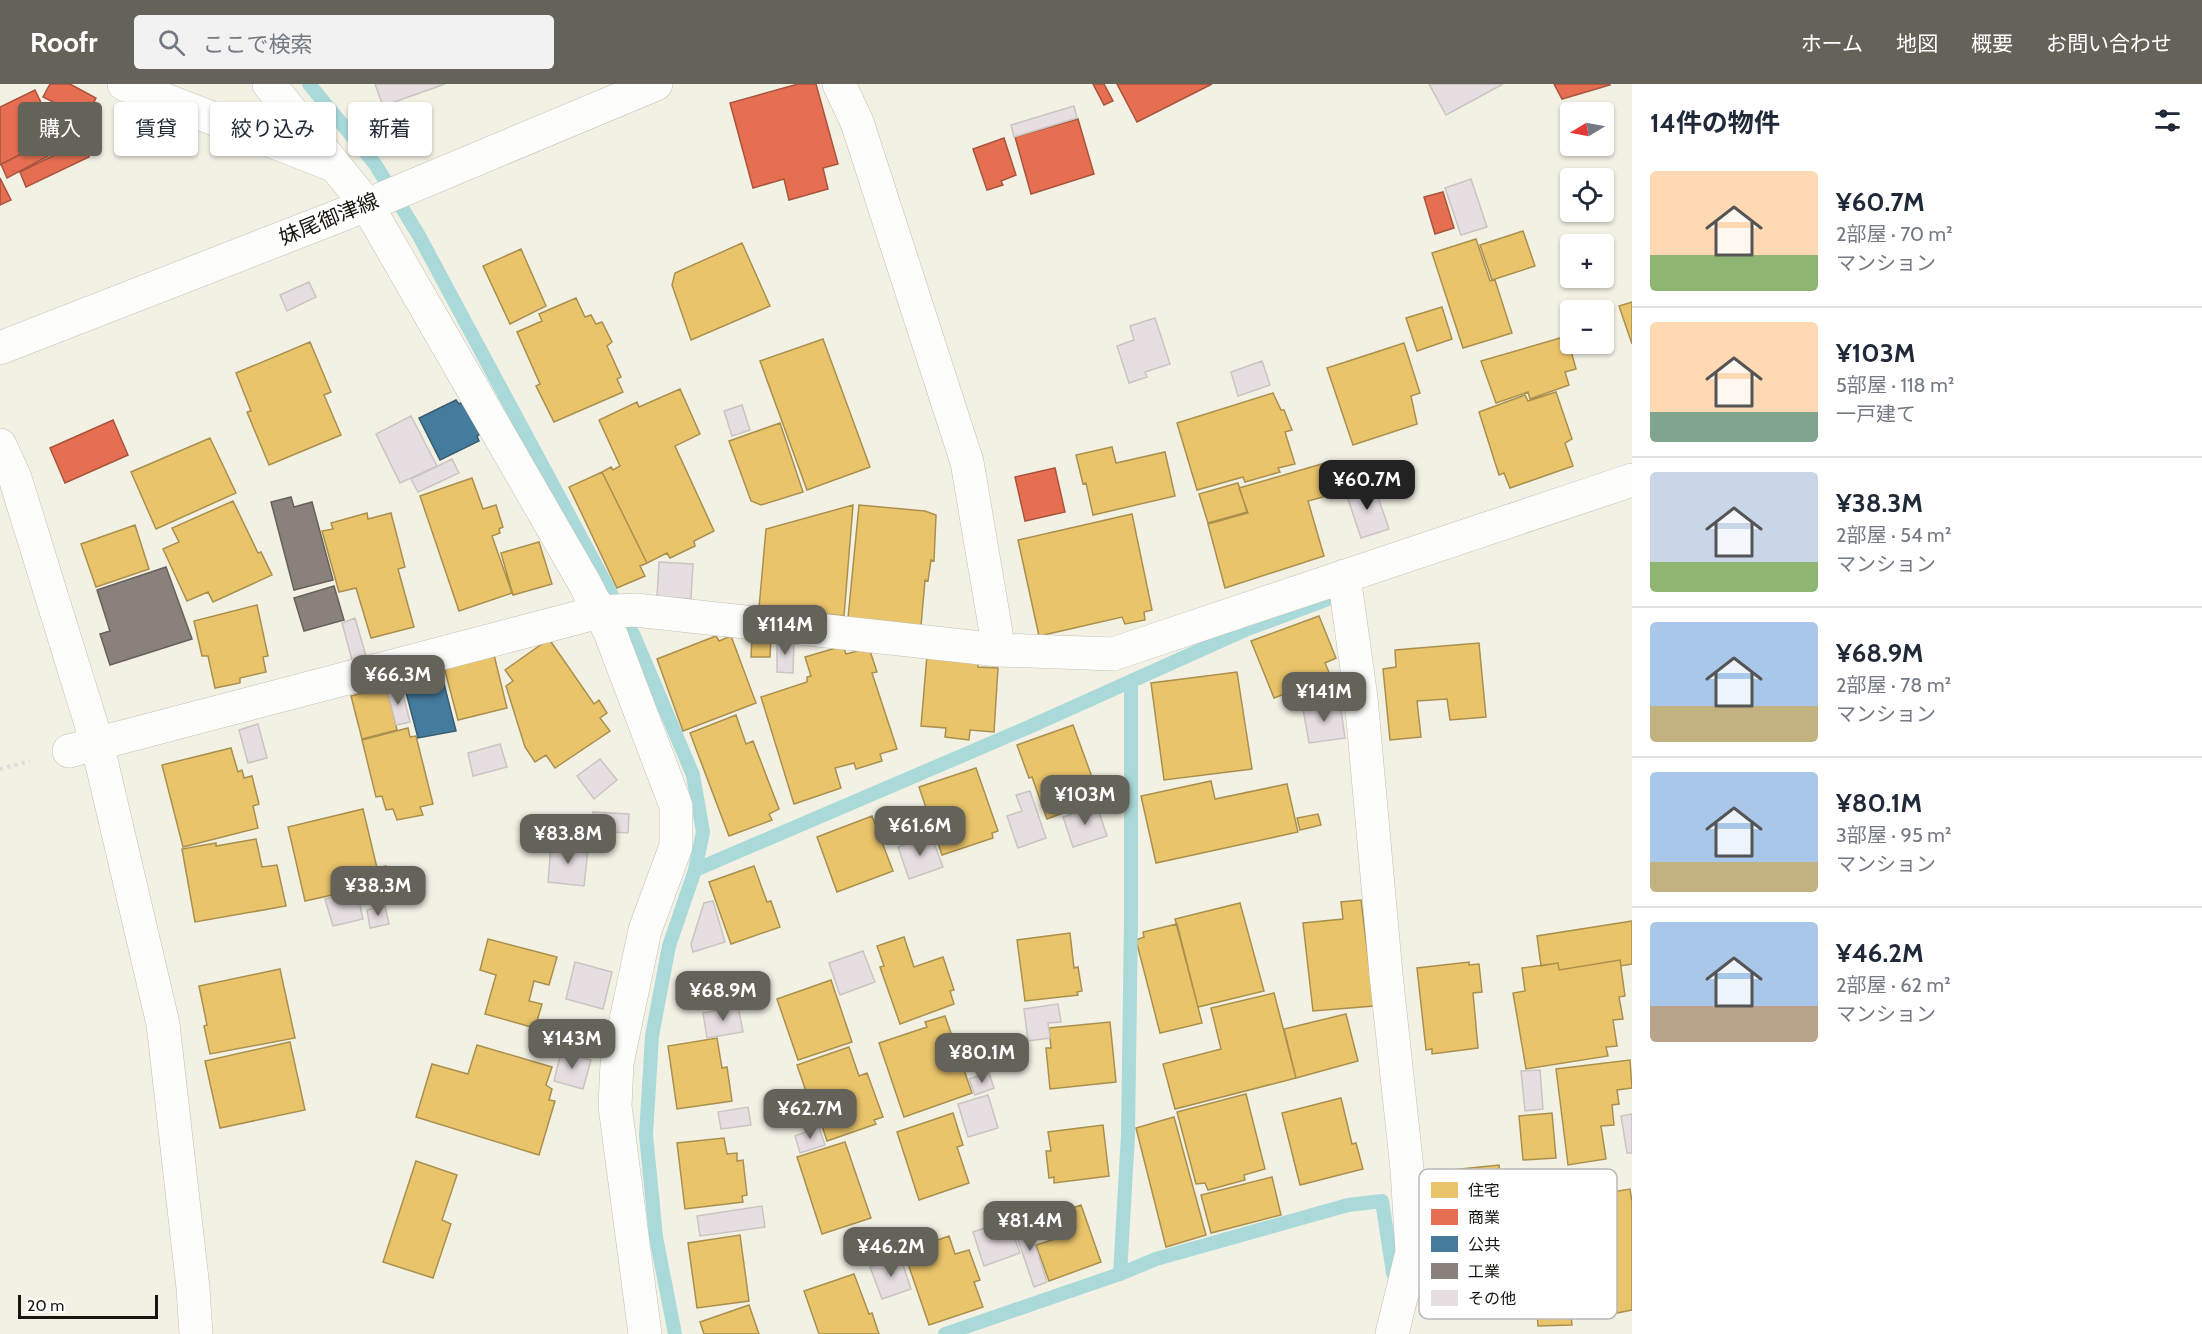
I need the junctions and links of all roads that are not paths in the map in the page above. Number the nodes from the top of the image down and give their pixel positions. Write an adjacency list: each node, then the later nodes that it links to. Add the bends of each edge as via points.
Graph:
1 (124, 84): 5 (street)
2 (269, 84): 5 (street)
3 (656, 84): 6 (street, 妹尾御津線)
4 (839, 84): 12 (street, via 857,122 967,462)
5 (335, 166): 6 (street)
6 (371, 203): 7 (street, 妹尾御津線); 11 (street, via 585,584)
7 (0, 348)
8 (0, 445): 13 (street, via 15,478)
9 (1632, 480): 10 (street)
10 (1346, 586): 12 (street, via 1113,654); 16 (street, via 1361,698 1413,1252)
11 (615, 612): 12 (street); 13 (street); 15 (street, via 610,632 676,806 676,846 645,930 617,1063 615,1106)
12 (999, 650)
13 (83, 747): 14 (street, via 163,1024)
14 (196, 1334)
15 (645, 1334)
16 (1392, 1334)

